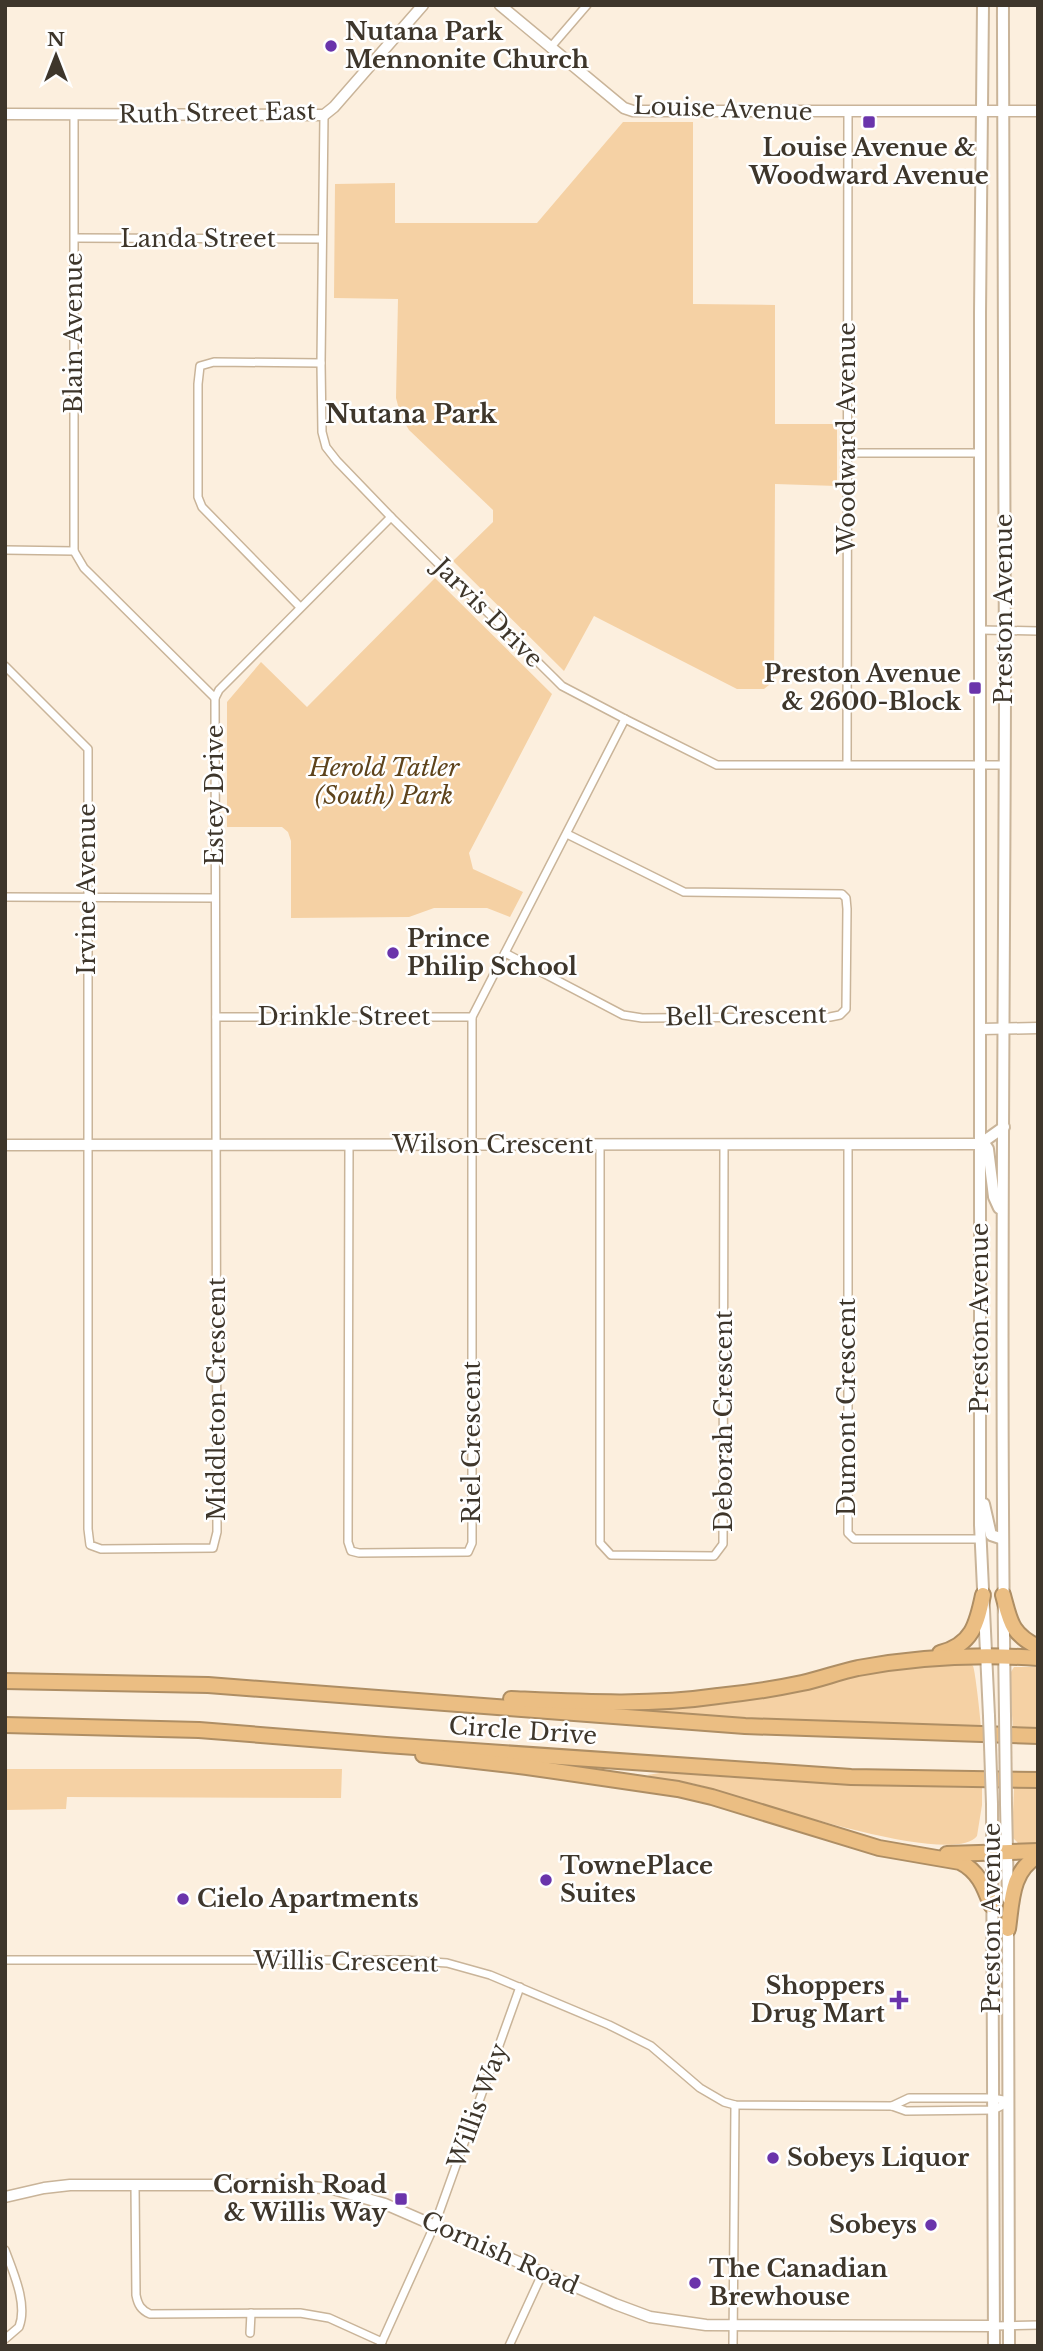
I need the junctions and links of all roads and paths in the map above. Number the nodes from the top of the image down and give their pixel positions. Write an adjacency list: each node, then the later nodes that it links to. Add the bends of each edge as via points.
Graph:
1 (423, 5): 13 (street, Ruth Street East)
2 (500, 5): 6 (street, Louise Avenue)
3 (587, 5): 6 (street)
4 (983, 5): 8 (main road, Preston Avenue)
5 (1003, 5): 9 (main road, Preston Avenue)
6 (550, 48): 7 (street, Louise Avenue, via 633,111)
7 (848, 111): 8 (street, Louise Avenue); 17 (street, Woodward Avenue)
8 (982, 111): 9 (street, Louise Avenue); 18 (main road, Preston Avenue)
9 (1003, 111): 10 (street, Louise Avenue); 24 (main road, Preston Avenue)
10 (1038, 111)
11 (5, 114): 12 (street, Ruth Street East)
12 (74, 114): 13 (street, Ruth Street East); 14 (street, Blain Avenue)
13 (324, 115): 15 (street, Jarvis Drive)
14 (75, 238): 15 (street, Landa Street); 21 (street, Blain Avenue)
15 (323, 239): 16 (street, Jarvis Drive)
16 (321, 363): 19 (street, Jarvis Drive, via 326,447); 22 (street, via 214,362 200,366 198,384 198,497 202,507)
17 (848, 453): 18 (street); 29 (street, Woodward Avenue)
18 (981, 453): 23 (main road, Preston Avenue)
19 (391, 517): 22 (street, Estey Drive); 28 (street, Jarvis Drive, via 562,685)
20 (5, 550): 21 (street)
21 (74, 551): 27 (street, via 84,568)
22 (300, 607): 27 (street, Estey Drive)
23 (981, 630): 24 (street); 30 (main road, Preston Avenue)
24 (1005, 631): 25 (street); 31 (main road, Preston Avenue)
25 (1038, 631)
26 (5, 666): 34 (street, Irvine Avenue, via 88,749)
27 (215, 698): 35 (street, Estey Drive)
28 (625, 719): 29 (street, Jarvis Drive, via 716,765); 32 (street)
29 (847, 764): 30 (street, Jarvis Drive)
30 (981, 765): 31 (street, Jarvis Drive); 40 (main road, Preston Avenue)
31 (1004, 765): 41 (main road, Preston Avenue)
32 (568, 834): 36 (street); 36 (street, Bell Crescent, via 684,892 842,894 847,904 846,1009 830,1017 623,1015)
33 (5, 897): 34 (street)
34 (87, 897): 35 (street); 47 (street, Irvine Avenue)
35 (215, 898): 37 (street, Estey Drive)
36 (505, 953): 38 (street)
37 (216, 1017): 38 (street, Drinkle Street); 48 (street, Estey Drive)
38 (472, 1017): 43 (street)
39 (1038, 1028): 41 (street)
40 (981, 1029): 41 (street); 45 (main road, Preston Avenue)
41 (1003, 1029): 42 (main road, Preston Avenue)
42 (1003, 1127): 45 (main road); 52 (main road, Preston Avenue)
43 (472, 1144): 49 (street, Wilson Crescent); 49 (street, Riel Crescent, via 472,1543 468,1552 359,1553 351,1551 348,1542); 50 (street, Wilson Crescent)
44 (848, 1144): 45 (street, Wilson Crescent); 51 (street, Wilson Crescent); 54 (street, Dumont Crescent, via 848,1533 854,1539)
45 (980, 1144): 52 (main road, Preston Avenue, via 988,1149 994,1197); 53 (main road, Preston Avenue)
46 (5, 1145): 47 (street, Wilson Crescent)
47 (87, 1145): 48 (street, Wilson Crescent); 48 (street, Middleton Crescent, via 90,1545 177,1550 213,1548 217,1532)
48 (216, 1145): 49 (street, Wilson Crescent)
49 (349, 1145)
50 (600, 1145): 51 (street, Wilson Crescent); 51 (street, Deborah Crescent, via 600,1543 611,1555 714,1556 723,1544)
51 (724, 1145)
52 (1001, 1212): 55 (main road, Preston Avenue)
53 (981, 1491): 54 (main road, Preston Avenue); 55 (main road, Preston Avenue, via 991,1535)
54 (981, 1539): 56 (main road, Preston Avenue)
55 (1003, 1539): 57 (main road, Preston Avenue)
56 (983, 1594): 59 (main road, Preston Avenue); 62 (highway, via 977,1622 962,1642)
57 (1003, 1595): 58 (highway, via 1011,1624); 60 (main road, Preston Avenue)
58 (1038, 1647)
59 (988, 1657): 60 (highway); 62 (highway); 69 (main road, Preston Avenue, bridge)
60 (1004, 1657): 61 (highway); 70 (main road, Preston Avenue, bridge)
61 (1038, 1658)
62 (913, 1660): 64 (highway, via 856,1668 802,1683 677,1700 586,1702)
63 (5, 1681): 64 (highway, Circle Drive, via 208,1685)
64 (295, 1692): 66 (highway, Circle Drive, via 745,1726)
65 (5, 1726): 67 (highway, Circle Drive, via 199,1730)
66 (1038, 1736)
67 (300, 1738): 68 (highway, Circle Drive, via 851,1777); 71 (highway, via 678,1789 870,1846)
68 (1038, 1780)
69 (991, 1852): 70 (highway); 71 (highway); 73 (main road, Preston Avenue)
70 (1007, 1852): 72 (highway); 74 (main road, Preston Avenue)
71 (911, 1853): 73 (highway, via 970,1867)
72 (1038, 1854): 74 (highway, via 1017,1877)
73 (991, 1905): 77 (main road, Preston Avenue)
74 (1008, 1929): 78 (main road, Preston Avenue)
75 (5, 1960): 76 (street, Willis Crescent, via 404,1959 447,1963)
76 (520, 1987): 79 (street, Willis Crescent, via 652,2046 700,2088); 84 (street, Willis Way)
77 (992, 2098): 78 (street, Willis Crescent); 80 (street, Willis Crescent, via 909,2098); 81 (main road, Preston Avenue)
78 (1009, 2102): 81 (street, Willis Crescent); 91 (main road, Preston Avenue)
79 (735, 2105): 80 (street, Willis Crescent); 89 (street)
80 (892, 2106): 81 (street, Willis Crescent, via 906,2111)
81 (993, 2110): 90 (main road, Preston Avenue)
82 (135, 2185): 83 (street, Cornish Road, via 70,2185); 84 (street, Cornish Road, via 332,2189); 87 (street, via 136,2295 142,2310 150,2314)
83 (5, 2197)
84 (435, 2224): 86 (street, Cornish Road); 94 (street, Willis Way)
85 (5, 2250): 93 (street, via 18,2288 21,2322)
86 (543, 2272): 89 (street, Cornish Road, via 650,2317); 95 (street)
87 (251, 2313): 92 (street); 94 (street, via 329,2318)
88 (1038, 2325): 91 (street)
89 (733, 2326): 90 (street, Cornish Road); 96 (street)
90 (994, 2326): 91 (street); 97 (main road, Preston Avenue)
91 (1009, 2326): 98 (main road, Preston Avenue)
92 (250, 2333)
93 (5, 2339)
94 (381, 2344)
95 (509, 2346)
96 (733, 2346)
97 (994, 2346)
98 (1009, 2346)

